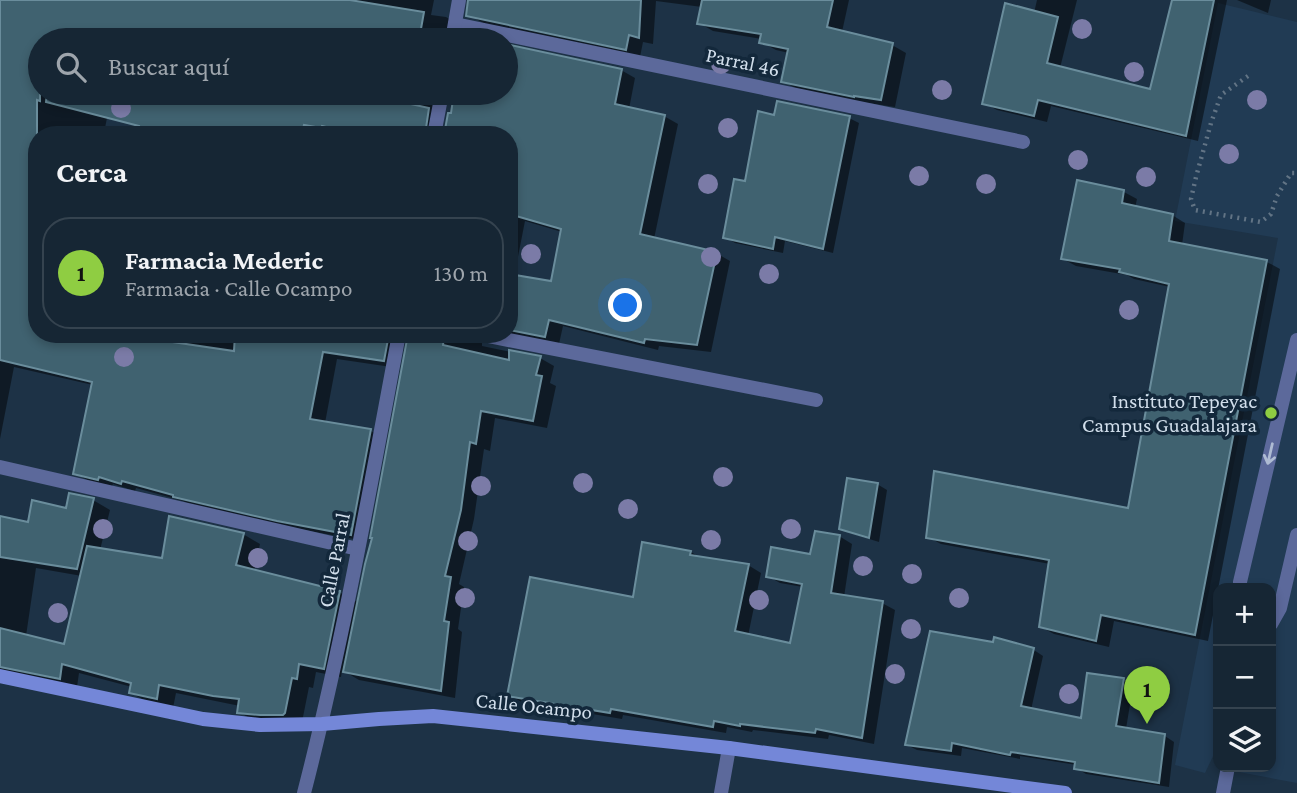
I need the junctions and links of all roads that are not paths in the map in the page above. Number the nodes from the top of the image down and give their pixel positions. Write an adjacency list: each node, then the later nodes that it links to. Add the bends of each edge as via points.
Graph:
1 (458, 0): 2 (street)
2 (455, 24): 3 (street); 4 (street, Parral 46)
3 (454, 28)
4 (474, 28)
5 (518, 37): 8 (street, Parral 46)
6 (440, 105): 7 (street)
7 (436, 126)
8 (1023, 142)
9 (1297, 340): 16 (street, one-way to 16)
10 (518, 342): 12 (street)
11 (397, 343): 15 (street, Calle Parral)
12 (816, 400)
13 (0, 467): 15 (street)
14 (1297, 536): 17 (street)
15 (358, 550): 19 (street, Calle Parral)
16 (1240, 583)
17 (1276, 615)
18 (0, 677): 19 (street, Calle Ocampo, via 203,719 260,725)
19 (322, 724): 20 (street, Calle Ocampo, via 433,716); 22 (street, Calle Parral)
20 (729, 748): 23 (street); 24 (street, Calle Ocampo)
21 (1226, 772): 25 (street)
22 (304, 793)
23 (721, 793)
24 (1065, 793)
25 (1223, 793)

